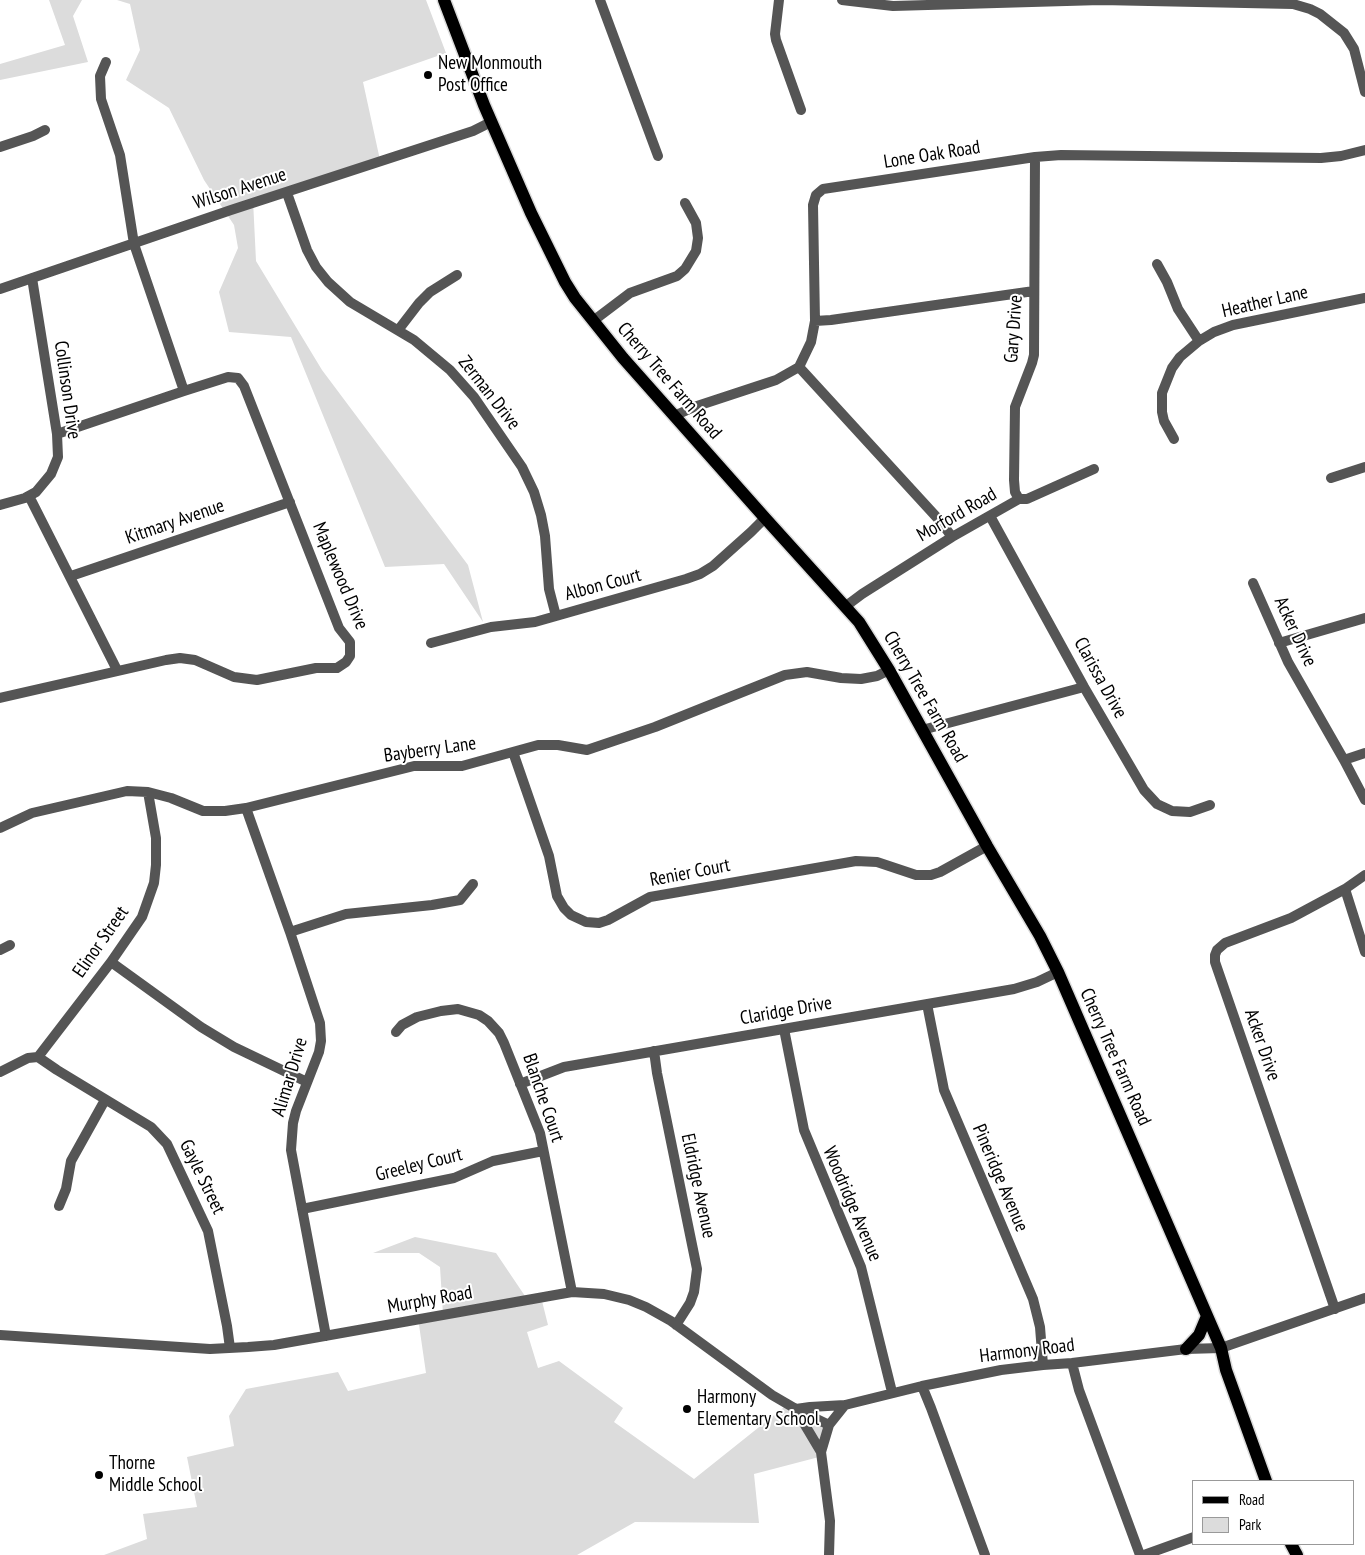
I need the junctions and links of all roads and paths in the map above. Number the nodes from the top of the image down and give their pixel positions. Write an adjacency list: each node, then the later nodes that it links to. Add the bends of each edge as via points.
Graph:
1 (444, 0): 9 (main road, Cherry Tree Farm Road)
2 (600, 0): 13 (street)
3 (778, 0): 8 (street, via 776,40)
4 (842, 0): 5 (street, via 892,6)
5 (1171, 1): 7 (street, via 1276,3 1310,9 1334,23 1350,42)
6 (106, 62): 17 (street, via 100,76 100,99 120,155)
7 (1365, 92)
8 (801, 110)
9 (491, 122): 15 (street, Wilson Avenue); 24 (main road, Cherry Tree Farm Road, via 552,258 575,298)
10 (45, 130): 11 (street)
11 (0, 147)
12 (1365, 150): 14 (street, Lone Oak Road, via 1321,158)
13 (658, 156)
14 (1035, 157): 22 (street, Gary Drive); 25 (street, Lone Oak Road, via 819,191 813,205)
15 (287, 193): 17 (street, Wilson Avenue); 26 (street, Zerman Drive, via 308,250 328,282 350,302)
16 (685, 203): 24 (street, via 696,223 698,238 696,251 686,269 677,276 630,293)
17 (134, 244): 20 (street, Wilson Avenue); 29 (street)
18 (1157, 264): 27 (street, via 1178,309)
19 (456, 275): 26 (street, via 430,292)
20 (32, 278): 21 (street, Wilson Avenue); 31 (street, Collinson Drive)
21 (0, 289)
22 (1034, 290): 25 (street); 37 (street, Gary Drive, via 1034,356 1015,407 1014,480)
23 (1365, 298): 27 (street, Heather Lane, via 1232,325)
24 (593, 321): 30 (main road, Cherry Tree Farm Road)
25 (815, 321): 28 (street, Lone Oak Road, via 811,342)
26 (399, 330): 46 (street, Zerman Drive, via 437,357 466,386 522,467 541,515 549,589)
27 (1199, 341): 32 (street, Heather Lane, via 1172,368 1162,393 1164,420)
28 (800, 367): 30 (street, via 776,380); 42 (street)
29 (184, 391): 31 (street, Maplewood Drive); 38 (street, Maplewood Drive, via 228,377 240,379)
30 (674, 416): 41 (main road, Cherry Tree Farm Road)
31 (57, 434): 36 (street, Collinson Drive, via 59,451 56,464 44,484)
32 (1174, 439)
33 (1365, 467): 35 (street)
34 (1094, 469): 37 (street, Morford Road, via 1027,499)
35 (1331, 478)
36 (29, 496): 39 (street, Collinson Drive); 43 (street)
37 (1019, 499): 40 (street, Morford Road)
38 (290, 502): 43 (street, Kitmary Avenue); 50 (street, Maplewood Drive, via 339,628 350,642 351,651 346,662 337,668 316,668 257,680 234,677 186,658)
39 (0, 504)
40 (990, 516): 42 (street, Morford Road); 52 (street, Clarissa Drive)
41 (764, 518): 45 (main road, Cherry Tree Farm Road); 46 (street, Albon Court, via 713,566 700,574)
42 (952, 537): 45 (street, Morford Road)
43 (71, 576): 50 (street)
44 (1253, 584): 49 (street, Acker Drive)
45 (846, 606): 51 (main road, Cherry Tree Farm Road)
46 (556, 616): 48 (street, Albon Court, via 530,624 477,630)
47 (1365, 618): 49 (street)
48 (431, 643)
49 (1279, 643): 57 (street, Acker Drive)
50 (117, 670): 53 (street, Maplewood Drive)
51 (889, 670): 54 (main road, Cherry Tree Farm Road); 55 (street, Bayberry Lane, via 861,679 796,672 595,749 552,744)
52 (1084, 687): 54 (street); 60 (street, Clarissa Drive, via 1151,799 1180,813)
53 (0, 698)
54 (922, 730): 63 (main road, Cherry Tree Farm Road)
55 (513, 752): 61 (street, Bayberry Lane, via 462,766 414,766); 63 (street, Renier Court, via 549,856 556,896 571,915 586,922 608,920 650,897 856,861 877,862 916,875 931,875)
56 (1365, 753): 57 (street)
57 (1344, 760): 59 (street, Acker Drive)
58 (148, 792): 61 (street, Bayberry Lane, via 203,812); 62 (street, Bayberry Lane, via 127,791 78,801 32,813); 71 (street, Elinor Street, via 157,848 154,883 142,917)
59 (1365, 800)
60 (1210, 805)
61 (246, 808): 67 (street, Alimar Drive)
62 (0, 828)
63 (987, 846): 72 (main road, Cherry Tree Farm Road)
64 (1365, 875): 66 (street, Acker Drive)
65 (473, 884): 67 (street, via 460,900 346,914)
66 (1345, 889): 70 (street); 87 (street, Acker Drive, via 1291,918 1225,943 1217,950 1215,962)
67 (290, 932): 79 (street, Alimar Drive, via 321,1033 319,1052)
68 (10, 945): 69 (street)
69 (0, 950)
70 (1365, 952)
71 (111, 962): 77 (street, Elinor Street); 79 (street, via 201,1027 234,1047)
72 (1058, 972): 73 (street, Claridge Drive, via 1014,989); 88 (main road, Cherry Tree Farm Road)
73 (928, 1004): 74 (street, Claridge Drive); 96 (street, Pineridge Avenue, via 944,1090 1033,1299)
74 (784, 1029): 76 (street, Claridge Drive); 98 (street, Woodridge Avenue, via 804,1130 861,1267)
75 (396, 1032): 80 (street, Blanche Court, via 407,1022 441,1011 458,1009 478,1015 499,1033)
76 (654, 1051): 80 (street, Claridge Drive, via 564,1067); 89 (street, Eldridge Avenue, via 697,1270 690,1303)
77 (38, 1057): 78 (street, via 28,1058); 81 (street, Gayle Street)
78 (0, 1072)
79 (307, 1082): 84 (street, Alimar Drive, via 291,1137)
80 (520, 1084): 82 (street, Blanche Court, via 540,1133)
81 (106, 1100): 83 (street, via 71,1161 66,1189); 92 (street, Gayle Street, via 151,1127 167,1144 208,1231)
82 (543, 1151): 84 (street, Greeley Court, via 492,1161 454,1178); 85 (street, Blanche Court)
83 (58, 1206)
84 (302, 1209): 91 (street, Alimar Drive)
85 (572, 1292): 89 (street, Murphy Road, via 629,1300); 91 (street, Murphy Road)
86 (1365, 1298): 87 (street, Harmony Road)
87 (1335, 1309): 93 (street, Harmony Road)
88 (1207, 1316): 93 (main road, Cherry Tree Farm Road); 94 (main road, via 1199,1335)
89 (676, 1325): 100 (street, Murphy Road)
90 (0, 1335): 92 (street, Murphy Road)
91 (326, 1336): 92 (street, Murphy Road)
92 (230, 1348)
93 (1220, 1348): 94 (street, Harmony Road); 103 (main road, Cherry Tree Farm Road)
94 (1186, 1349): 95 (street, Harmony Road)
95 (1072, 1363): 96 (street, Harmony Road); 107 (street)
96 (1044, 1365): 97 (street, Harmony Road)
97 (922, 1386): 98 (street, Harmony Road); 106 (street)
98 (892, 1392): 99 (street, Harmony Road)
99 (845, 1406): 100 (street, Harmony Road); 101 (street)
100 (796, 1410): 101 (street, Murphy Road); 102 (street)
101 (830, 1425): 102 (street)
102 (821, 1452): 105 (street, via 830,1521)
103 (1266, 1480)
104 (1192, 1538): 108 (street)
105 (829, 1555)
106 (985, 1555)
107 (1140, 1555)
108 (1144, 1555)

